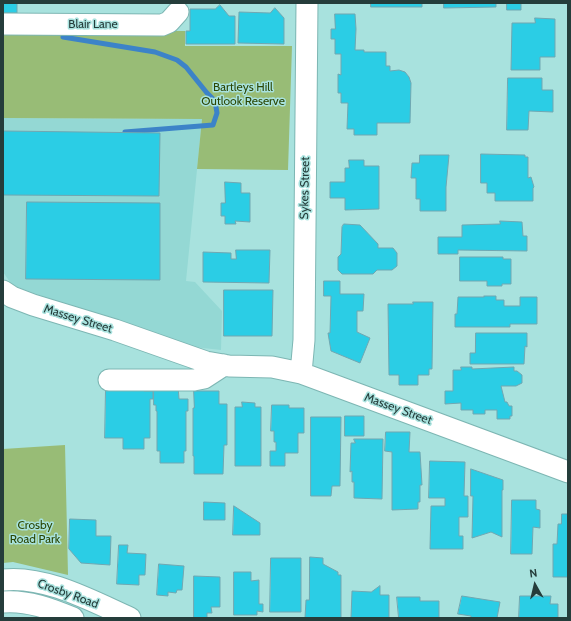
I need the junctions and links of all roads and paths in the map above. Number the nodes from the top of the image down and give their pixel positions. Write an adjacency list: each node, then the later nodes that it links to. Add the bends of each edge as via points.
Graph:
1 (307, 3): 6 (street, Sykes Street, via 304,340)
2 (178, 12): 3 (street, Blair Lane, via 169,22 162,25)
3 (3, 24)
4 (3, 291): 5 (street, Massey Street, via 33,305 115,330 192,358)
5 (224, 365): 6 (street, Massey Street, via 272,367); 7 (street, via 204,378 194,380)
6 (301, 373): 8 (street, Massey Street)
7 (109, 380)
8 (568, 472)
9 (3, 580): 12 (street, Crosby Road, via 33,581 58,588)
10 (3, 602): 11 (street, Crosby Road, via 34,604)
11 (73, 618)
12 (130, 618)

